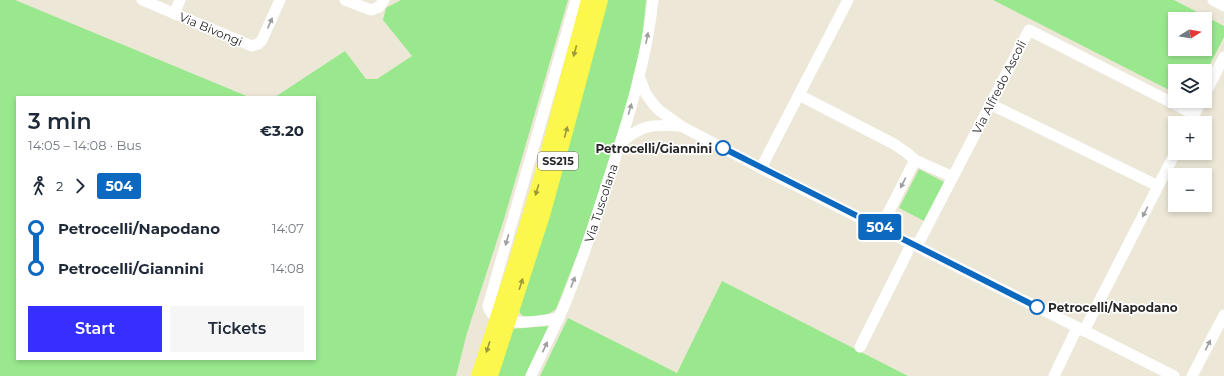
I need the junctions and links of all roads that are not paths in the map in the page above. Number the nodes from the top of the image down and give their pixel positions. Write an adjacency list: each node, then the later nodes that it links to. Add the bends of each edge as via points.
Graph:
1 (142, 0): 13 (street, Via Bivongi)
2 (180, 0): 13 (street)
3 (280, 0): 13 (street, Via Bivongi, one-way to 3, via 250,45 258,44)
4 (344, 0): 5 (street, via 371,10 379,7)
5 (384, 0)
6 (576, 0): 14 (street)
7 (587, 0): 14 (street); 32 (main road, SS215, one-way to 32)
8 (601, 0): 32 (main road, SS215, one-way to 8, via 556,170)
9 (653, 0): 16 (street, Via Tuscolana, one-way to 9)
10 (848, 0): 18 (street)
11 (1213, 0): 12 (street)
12 (1224, 6)
13 (174, 14)
14 (560, 54): 32 (street, one-way to 32, via 488,303 490,311)
15 (1224, 57): 17 (street)
16 (639, 76): 21 (street, via 646,94 654,105); 22 (street, Via Tuscolana, one-way to 16)
17 (1212, 80)
18 (799, 95): 23 (street, via 894,144); 25 (street)
19 (990, 104): 20 (street, Via Alfredo Ascoli, via 1029,30); 26 (street, Via Alfredo Ascoli); 27 (street)
20 (1187, 116)
21 (681, 126): 22 (street, via 658,125 642,128); 25 (street)
22 (621, 143): 31 (street, Via Tuscolana, one-way to 22, via 593,229)
23 (915, 160): 26 (street); 28 (street, one-way to 28)
24 (1171, 160): 27 (street)
25 (761, 168): 28 (street)
26 (953, 177): 29 (street, Via Alfredo Ascoli)
27 (1158, 186): 33 (street, one-way to 33)
28 (880, 228): 29 (street)
29 (914, 245): 33 (street); 34 (street, Via Alfredo Ascoli)
30 (1224, 315): 40 (street, one-way to 30)
31 (559, 318): 32 (street, via 527,322); 37 (street, Via Tuscolana, one-way to 31)
32 (504, 319): 35 (main road, SS215, one-way to 35); 36 (main road, SS215)
33 (1080, 329): 38 (street); 39 (street)
34 (860, 347)
35 (478, 376)
36 (491, 376)
37 (531, 376)
38 (1054, 376)
39 (1174, 376)
40 (1192, 376)

